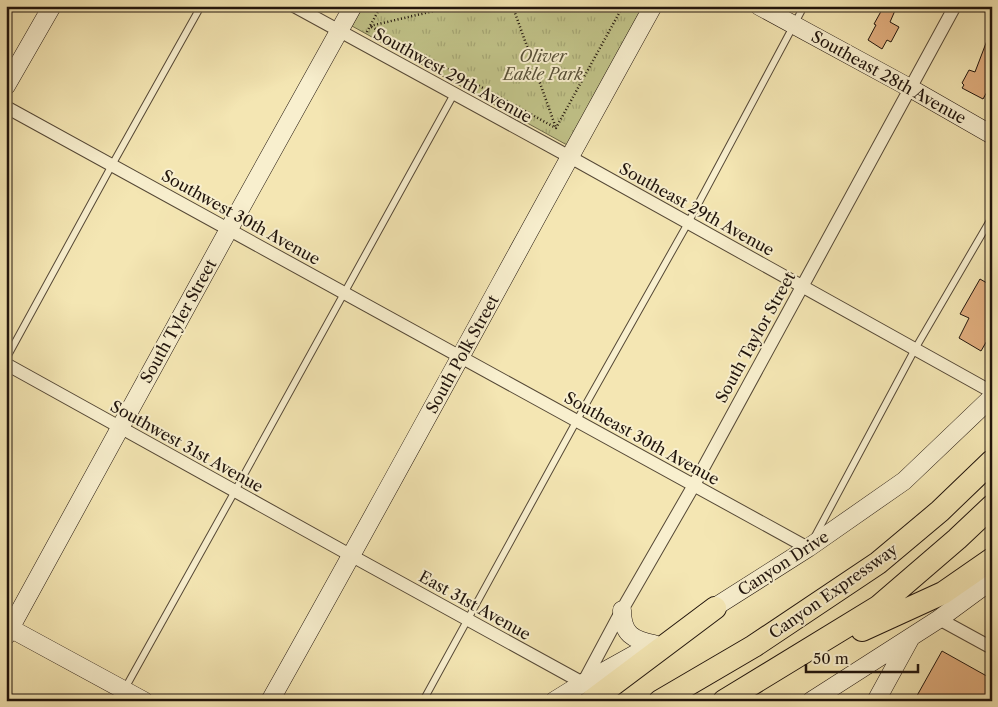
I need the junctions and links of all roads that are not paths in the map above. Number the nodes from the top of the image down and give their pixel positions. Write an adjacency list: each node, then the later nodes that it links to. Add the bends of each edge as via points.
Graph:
1 (52, 6): 11 (main road)
2 (201, 6): 17 (lane)
3 (294, 6): 10 (street, Southwest 29th Avenue)
4 (353, 6): 10 (main road, South Tyler Street)
5 (654, 6): 16 (main road, South Polk Street)
6 (759, 6): 9 (main road, Southeast 28th Avenue)
7 (804, 6): 9 (lane)
8 (955, 6): 12 (street, South Taylor Street)
9 (793, 25): 12 (main road, Southeast 28th Avenue); 19 (lane)
10 (339, 31): 13 (street, Southwest 29th Avenue); 20 (main road, South Tyler Street)
11 (6, 86)
12 (910, 88): 15 (main road, Southeast 28th Avenue); 21 (street, South Taylor Street)
13 (454, 94): 16 (street, Southwest 29th Avenue); 22 (lane)
14 (6, 107): 17 (street, Southwest 30th Avenue)
15 (992, 135)
16 (570, 157): 19 (street, Southeast 29th Avenue); 24 (main road, South Polk Street)
17 (112, 165): 20 (street, Southwest 30th Avenue); 25 (lane)
18 (992, 217): 23 (lane)
19 (688, 223): 21 (street, Southeast 29th Avenue); 29 (lane)
20 (229, 229): 22 (street, Southwest 30th Avenue); 30 (main road, South Tyler Street)
21 (802, 286): 23 (street, Southeast 29th Avenue); 32 (street, South Taylor Street)
22 (344, 292): 24 (street, Southwest 30th Avenue); 33 (lane)
23 (915, 350): 27 (street, Southeast 29th Avenue); 35 (lane)
24 (460, 356): 29 (street, Southeast 30th Avenue); 36 (main road, South Polk Street)
25 (6, 359)
26 (6, 364): 30 (street, Southwest 31st Avenue)
27 (992, 392)
28 (992, 398): 35 (main road, Canyon Drive, via 904,481)
29 (576, 420): 32 (street, Southeast 30th Avenue); 42 (lane)
30 (120, 427): 33 (street, Southwest 31st Avenue); 43 (main road, South Tyler Street)
31 (992, 461): 54 (highway, Canyon Expressway, via 940,511 878,563 754,646)
32 (694, 485): 35 (street, Southeast 30th Avenue); 40 (street, South Taylor Street)
33 (235, 491): 36 (street, Southwest 31st Avenue); 49 (lane)
34 (992, 506): 47 (highway, Canyon Expressway, via 878,607)
35 (808, 548): 39 (main road, Canyon Drive)
36 (352, 556): 42 (street, East 31st Avenue); 51 (main road, South Polk Street)
37 (992, 559): 47 (highway, via 942,594)
38 (992, 580): 41 (main road)
39 (715, 608): 45 (main road, Canyon Drive); 48 (highway)
40 (622, 610): 45 (main road, via 622,622 633,638); 48 (street, South Taylor Street)
41 (939, 619): 44 (main road); 46 (street)
42 (467, 620): 48 (street, East 31st Avenue); 52 (lane)
43 (8, 630): 49 (main road)
44 (911, 636): 56 (main road); 57 (main road)
45 (654, 644): 48 (main road, Canyon Drive)
46 (992, 648)
47 (774, 670): 55 (highway, Canyon Expressway)
48 (587, 692): 53 (main road, Canyon Drive)
49 (121, 695): 50 (main road)
50 (144, 701)
51 (270, 701)
52 (423, 701)
53 (554, 701)
54 (660, 701)
55 (724, 701)
56 (811, 701)
57 (876, 701)

